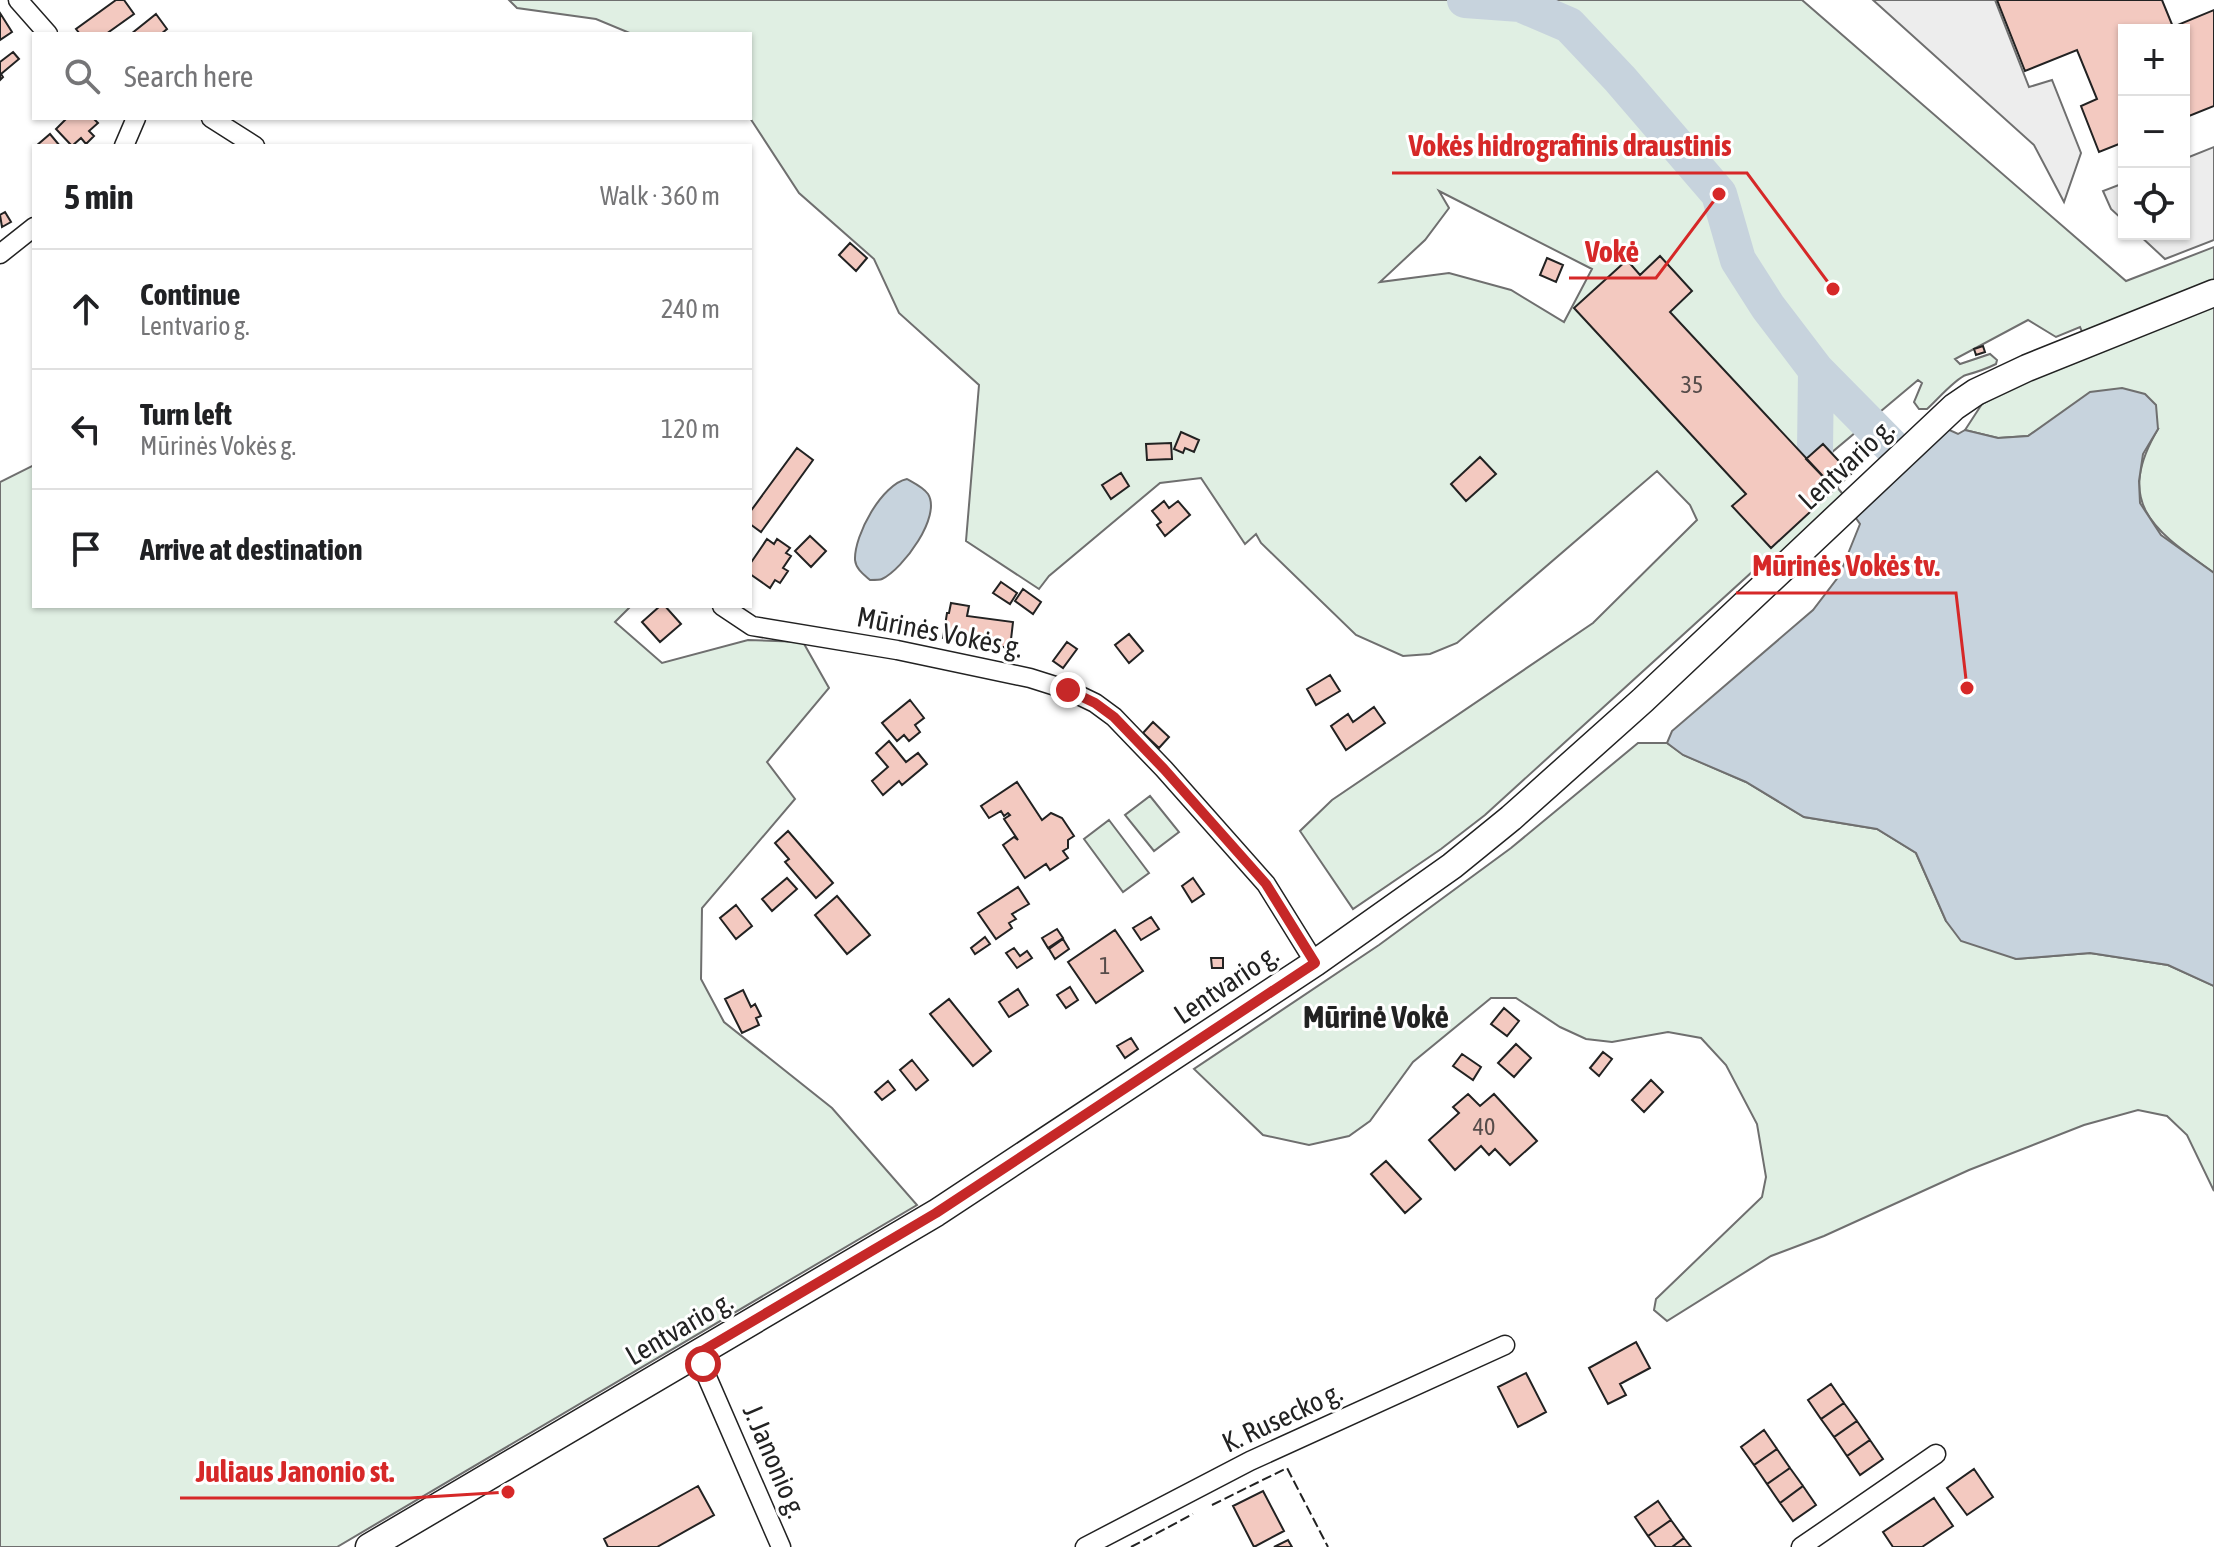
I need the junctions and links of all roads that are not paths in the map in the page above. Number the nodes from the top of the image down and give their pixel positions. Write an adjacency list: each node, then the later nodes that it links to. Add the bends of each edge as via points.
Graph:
1 (18, 0): 2 (street)
2 (46, 32)
3 (135, 120): 5 (street)
4 (214, 120): 6 (street)
5 (125, 144)
6 (252, 144)
7 (32, 229): 8 (street)
8 (0, 254)
9 (2214, 293): 11 (main road, Lentvario g., via 2013,374 1954,407 1511,818)
10 (725, 608): 11 (street, Mūrinės Vokės g., via 752,626 1030,678 1095,703 1164,769 1266,884)
11 (1315, 963): 13 (main road, Lentvario g., via 936,1213)
12 (1505, 1345): 17 (street, K. Rusecko g., via 1250,1461)
13 (697, 1354): 15 (main road, Lentvario g.); 16 (street, J. Janonio g.)
14 (1936, 1454): 18 (street)
15 (369, 1547)
16 (781, 1547)
17 (1085, 1547)
18 (1801, 1547)

